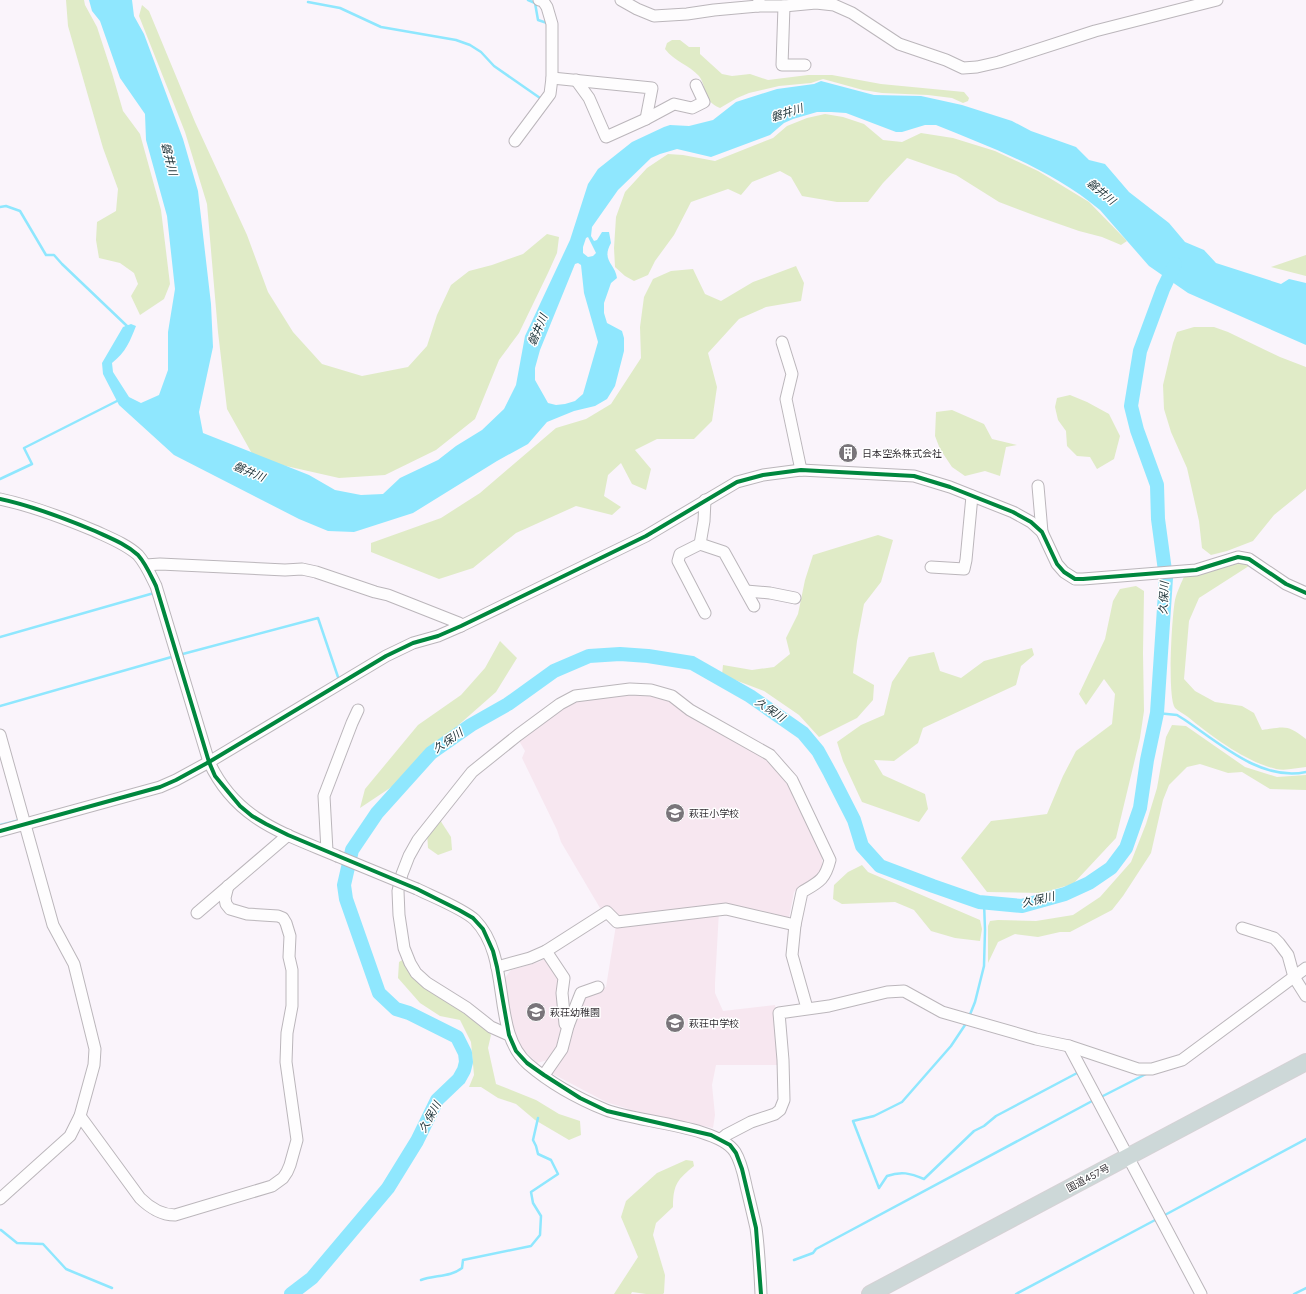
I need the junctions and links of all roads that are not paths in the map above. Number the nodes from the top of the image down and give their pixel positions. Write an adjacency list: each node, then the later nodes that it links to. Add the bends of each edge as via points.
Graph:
1 (539, 0): 7 (street, via 547,7 552,24)
2 (621, 0): 4 (street, via 654,16 687,14)
3 (1217, 0): 5 (street, via 1094,31 999,62 963,68 899,44 852,13 834,5 816,3)
4 (758, 3): 5 (street)
5 (784, 6): 6 (street, via 782,65)
6 (805, 65)
7 (552, 78): 8 (street); 11 (street, via 548,98)
8 (576, 80): 10 (street, via 652,88); 10 (street, via 589,98 606,137)
9 (696, 85): 10 (street, via 704,102 692,108 674,104)
10 (646, 119)
11 (514, 141)
12 (782, 342): 13 (street, via 792,374 786,399)
13 (801, 470): 15 (street, via 914,476); 17 (street, via 763,475 738,482)
14 (1038, 486): 18 (street)
15 (972, 496): 18 (street, via 1013,512); 21 (street, via 964,569)
16 (0, 498): 20 (street, via 51,513 120,542)
17 (706, 500): 19 (street); 27 (street, via 646,536)
18 (1042, 532): 23 (street, via 1057,564 1075,579 1196,570 1238,557 1248,558 1286,584)
19 (700, 544): 22 (street, via 724,552); 26 (street, via 680,554 678,561)
20 (146, 565): 27 (street, via 316,572 388,595); 30 (street, via 156,586)
21 (931, 567)
22 (746, 592): 24 (street, via 770,592); 25 (street)
23 (1306, 592)
24 (795, 598)
25 (754, 606)
26 (705, 613)
27 (462, 626): 30 (street, via 438,636 412,642)
28 (358, 710): 34 (street, via 324,796)
29 (0, 735): 31 (street)
30 (209, 762): 31 (street, via 160,786); 33 (street, via 216,776 240,806 252,816)
31 (25, 824): 32 (street); 51 (street, via 53,926 74,964 95,1049 94,1065)
32 (0, 831)
33 (288, 835): 34 (street); 35 (street)
34 (332, 854): 40 (street, bridge, via 417,888 474,918 488,938)
35 (228, 886): 36 (street); 51 (street, via 226,904 230,909 247,914 283,918 290,936 288,957 292,970 292,1006 286,1062 297,1140 290,1165 283,1178 272,1186 175,1216 168,1215 146,1204 140,1198)
36 (197, 913)
37 (795, 925): 39 (street, via 726,908 617,922 607,912); 45 (street, via 792,955); 47 (street, via 802,892 822,880 829,868 830,860 792,780 770,755 690,710 672,696 651,690 630,689 575,696 560,704 472,772 418,840 409,856 398,890 404,948 416,972 427,983 467,1008 491,1027)
38 (1242, 928): 42 (street, via 1274,938 1288,955)
39 (546, 951): 40 (street); 46 (street, via 564,978 562,993 565,1024)
40 (497, 967): 47 (street)
41 (1306, 968): 42 (street)
42 (1294, 977): 44 (street); 48 (street, via 1182,1060 1165,1066 1138,1069)
43 (598, 987): 46 (street, via 581,993)
44 (1306, 996)
45 (807, 1008): 48 (street, via 829,1006 887,992 904,992 942,1012); 52 (street, via 779,1013 784,1100 780,1110 726,1134)
46 (568, 1026): 50 (street, via 562,1049)
47 (509, 1035): 50 (street, via 516,1052)
48 (1069, 1046): 53 (street)
49 (1306, 1062): 53 (highway, 国道457号)
50 (544, 1076): 52 (street, via 580,1098 607,1110)
51 (80, 1116): 54 (street, via 70,1136)
52 (721, 1139): 55 (street, via 736,1153 742,1169 756,1228)
53 (1127, 1157): 56 (highway, 国道457号); 57 (street)
54 (0, 1199)
55 (761, 1294)
56 (870, 1294)
57 (1201, 1294)

